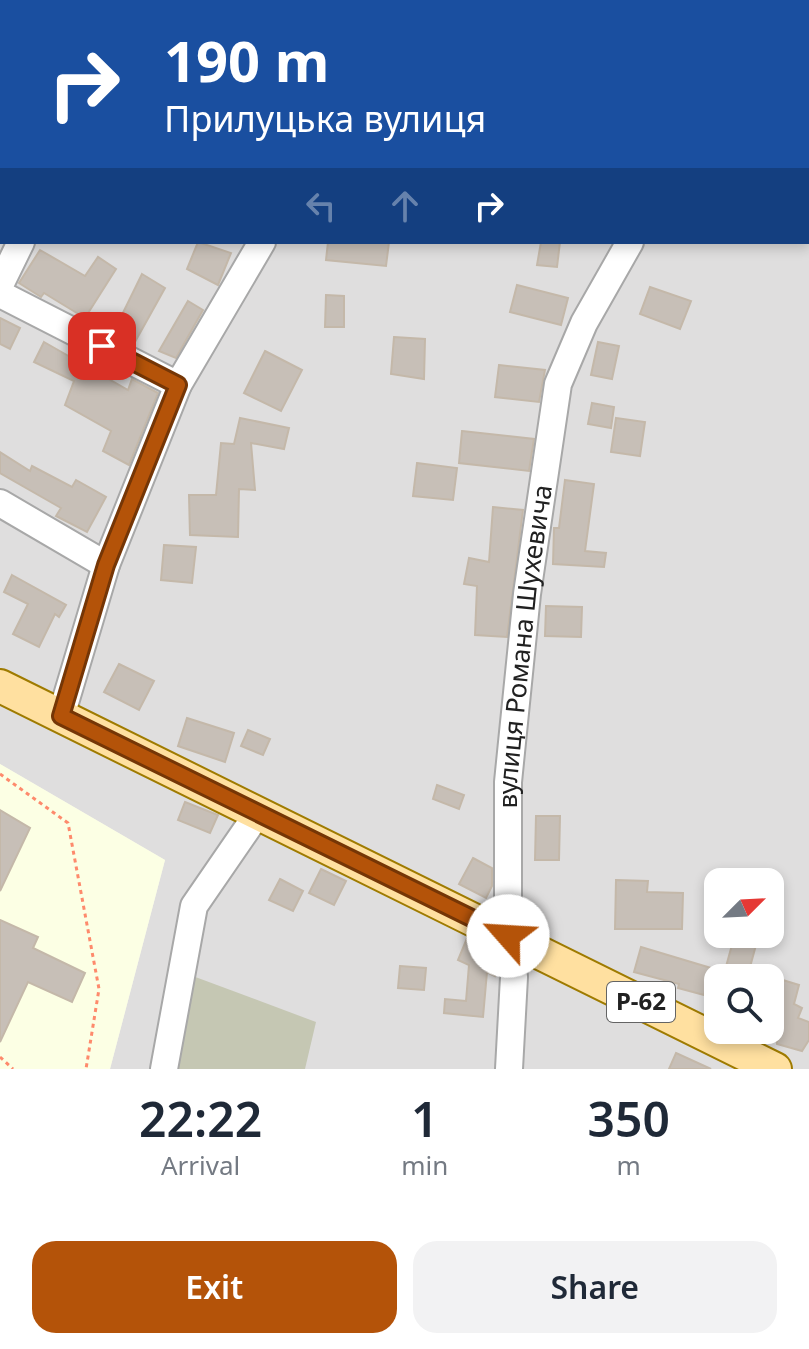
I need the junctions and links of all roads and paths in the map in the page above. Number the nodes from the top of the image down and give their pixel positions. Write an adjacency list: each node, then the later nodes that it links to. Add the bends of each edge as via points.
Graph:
1 (20, 244): 4 (street)
2 (261, 244): 6 (street)
3 (629, 244): 13 (street, вулиця Романа Шухевича, via 584,323 558,384 527,594 508,782)
4 (0, 285)
5 (0, 294): 6 (street)
6 (178, 385): 8 (street)
7 (0, 503): 8 (street)
8 (106, 565): 10 (street)
9 (0, 686): 10 (main road, Р-62)
10 (61, 716): 12 (main road, Р-62)
11 (0, 774): 16 (path, via 68,823 99,989)
12 (258, 813): 13 (main road, Р-62); 17 (street, via 194,906)
13 (508, 936): 18 (street, вулиця Романа Шухевича, via 514,977); 19 (main road, Р-62)
14 (0, 1057): 15 (path)
15 (13, 1069)
16 (86, 1069)
17 (164, 1069)
18 (509, 1069)
19 (775, 1069)

